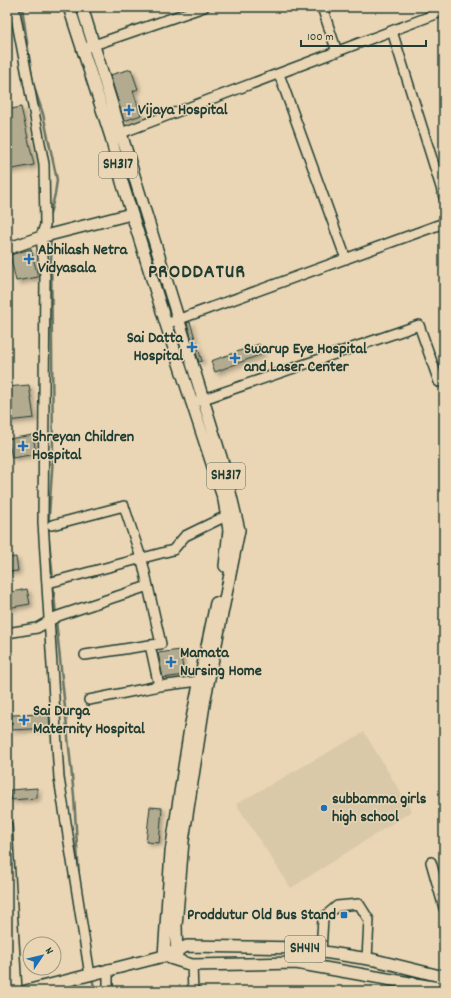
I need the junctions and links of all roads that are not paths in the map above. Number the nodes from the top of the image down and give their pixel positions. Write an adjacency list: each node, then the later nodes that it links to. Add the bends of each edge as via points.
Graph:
1 (14, 7): 15 (street, via 44,164 45,225)
2 (69, 7): 8 (main road, SH317)
3 (82, 7): 8 (main road, SH317)
4 (204, 7): 8 (street)
5 (322, 7): 9 (street)
6 (444, 11): 7 (street)
7 (392, 31): 9 (street); 12 (street)
8 (88, 47): 11 (main road, SH317)
9 (337, 52): 10 (street)
10 (279, 74): 11 (street); 17 (street)
11 (116, 135): 13 (main road, SH317); 18 (main road, SH317)
12 (444, 197)
13 (131, 214): 15 (main road); 19 (main road, SH317)
14 (444, 223): 17 (street)
15 (41, 237): 16 (main road); 26 (street, via 45,276 43,522)
16 (7, 249)
17 (346, 259): 18 (street)
18 (179, 319): 19 (street); 21 (main road, SH317)
19 (166, 324): 22 (main road, SH317)
20 (444, 380): 21 (street, via 439,382 419,325)
21 (203, 399): 22 (street); 39 (main road, SH317, via 224,467 238,530 205,698 183,841 176,926)
22 (192, 403): 23 (main road, SH317, via 224,500)
23 (226, 516): 25 (street, via 185,536 173,550); 32 (main road, SH317, via 229,530 224,568)
24 (52, 525): 25 (street, via 124,506)
25 (141, 557): 26 (street); 27 (street)
26 (48, 583): 28 (street)
27 (148, 586): 28 (street); 30 (street, via 161,644)
28 (50, 620): 29 (street, via 37,628); 44 (street, via 60,778)
29 (7, 633)
30 (150, 645): 31 (street); 33 (street)
31 (85, 655)
32 (199, 681): 33 (street); 40 (main road, SH317, via 171,852)
33 (160, 686): 34 (street)
34 (88, 700)
35 (7, 825): 47 (street)
36 (431, 862): 37 (street)
37 (444, 908)
38 (319, 951): 39 (main road, SH414, via 298,948 187,946); 41 (main road, SH414); 41 (street, via 323,918 337,906 359,904 369,920); 43 (main road)
39 (177, 955): 40 (main road, SH414); 42 (main road, SH414)
40 (164, 956): 45 (main road)
41 (367, 959): 46 (main road, SH414)
42 (192, 965): 43 (main road, SH414, via 296,963); 50 (street)
43 (314, 966): 46 (main road, SH414)
44 (89, 969)
45 (108, 970): 48 (main road); 49 (street)
46 (439, 984)
47 (17, 991)
48 (26, 991)
49 (108, 991)
50 (193, 991)

